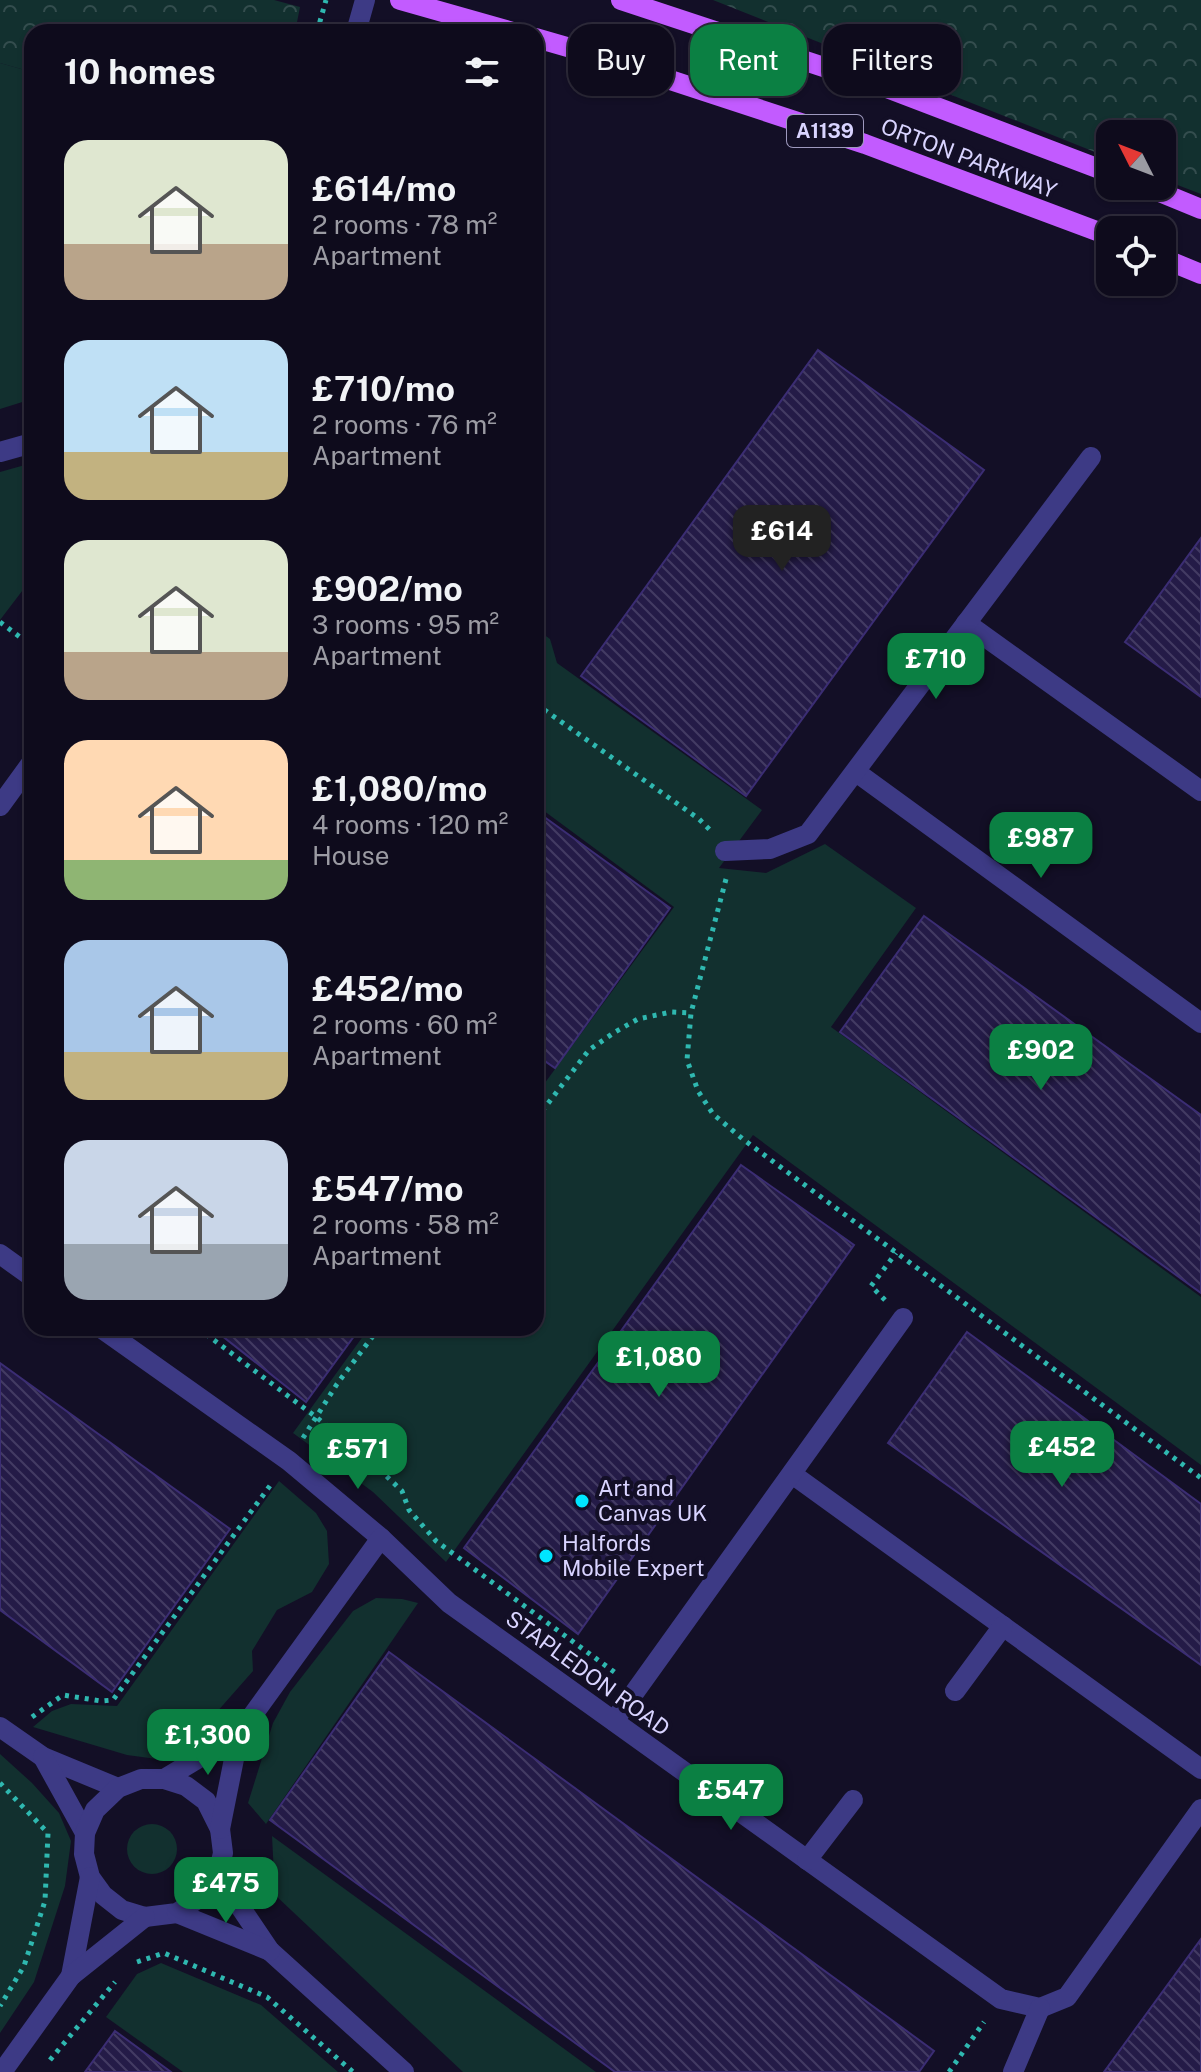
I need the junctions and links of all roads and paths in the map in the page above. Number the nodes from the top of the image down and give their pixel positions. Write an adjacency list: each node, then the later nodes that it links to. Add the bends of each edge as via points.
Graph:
1 (326, 0): 5 (path)
2 (365, 0): 6 (street)
3 (400, 0): 7 (main road)
4 (621, 0): 9 (main road, ORTON PARKWAY, via 884,87)
5 (319, 24)
6 (358, 24)
7 (485, 24)
8 (544, 40): 12 (main road, ORTON PARKWAY / A1139, via 865,144)
9 (1096, 168)
10 (1176, 199): 11 (main road)
11 (1201, 209)
12 (1096, 231)
13 (1176, 264): 14 (main road)
14 (1201, 274)
15 (24, 445): 16 (street)
16 (0, 452)
17 (1091, 457): 19 (street)
18 (0, 622): 20 (path)
19 (966, 623): 22 (street); 24 (street)
20 (24, 640)
21 (544, 710): 26 (path, via 699,819)
22 (856, 772): 26 (street, via 808,834 770,849); 28 (street)
23 (24, 780): 25 (street)
24 (1201, 791)
25 (0, 806)
26 (725, 851): 27 (path, via 727,879)
27 (691, 1013): 29 (path, via 638,1019 615,1032 589,1050); 30 (path, via 687,1060 713,1114)
28 (1201, 1023)
29 (544, 1109)
30 (896, 1253): 33 (path, via 871,1286); 40 (path)
31 (0, 1254): 32 (street)
32 (24, 1271)
33 (903, 1318): 39 (street)
34 (112, 1336): 38 (street, STAPLEDON ROAD)
35 (209, 1336): 37 (path)
36 (373, 1336): 37 (path)
37 (316, 1417): 38 (path); 43 (path, via 402,1491 409,1510 436,1541)
38 (289, 1461): 41 (street, STAPLEDON ROAD); 46 (path, via 113,1700 63,1695)
39 (792, 1474): 42 (street); 43 (street)
40 (1201, 1478)
41 (381, 1538): 45 (street, STAPLEDON ROAD, via 449,1603); 47 (street)
42 (1003, 1626): 44 (street); 49 (street)
43 (637, 1689): 45 (street)
44 (955, 1691)
45 (614, 1721): 57 (street, STAPLEDON ROAD)
46 (7, 1732): 48 (street)
47 (239, 1734): 50 (street); 55 (street)
48 (43, 1757): 52 (street); 56 (street)
49 (1201, 1769)
50 (164, 1779): 52 (street, via 141,1779); 55 (street, via 186,1786 206,1801)
51 (0, 1783): 67 (path, via 48,1833 45,1901 24,1966)
52 (118, 1788): 56 (street, via 95,1810)
53 (853, 1800): 57 (street)
54 (1201, 1809): 68 (street, via 1067,1997)
55 (220, 1829): 58 (street, via 223,1853)
56 (85, 1833): 59 (street)
57 (807, 1860): 66 (street, STAPLEDON ROAD)
58 (218, 1874): 60 (street, via 205,1894); 62 (street)
59 (90, 1877): 61 (street, via 122,1910); 65 (street)
60 (177, 1913): 61 (street); 62 (street)
61 (145, 1917): 65 (street)
62 (270, 1951): 72 (street)
63 (130, 1964): 71 (path, via 164,1953 267,1997)
64 (121, 1974): 69 (path)
65 (71, 1976): 70 (street)
66 (1001, 1999): 68 (street, STAPLEDON ROAD); 73 (path)
67 (0, 2006)
68 (1040, 2008): 74 (street)
69 (50, 2061)
70 (2, 2072)
71 (353, 2072)
72 (404, 2072)
73 (949, 2072)
74 (1013, 2072)

